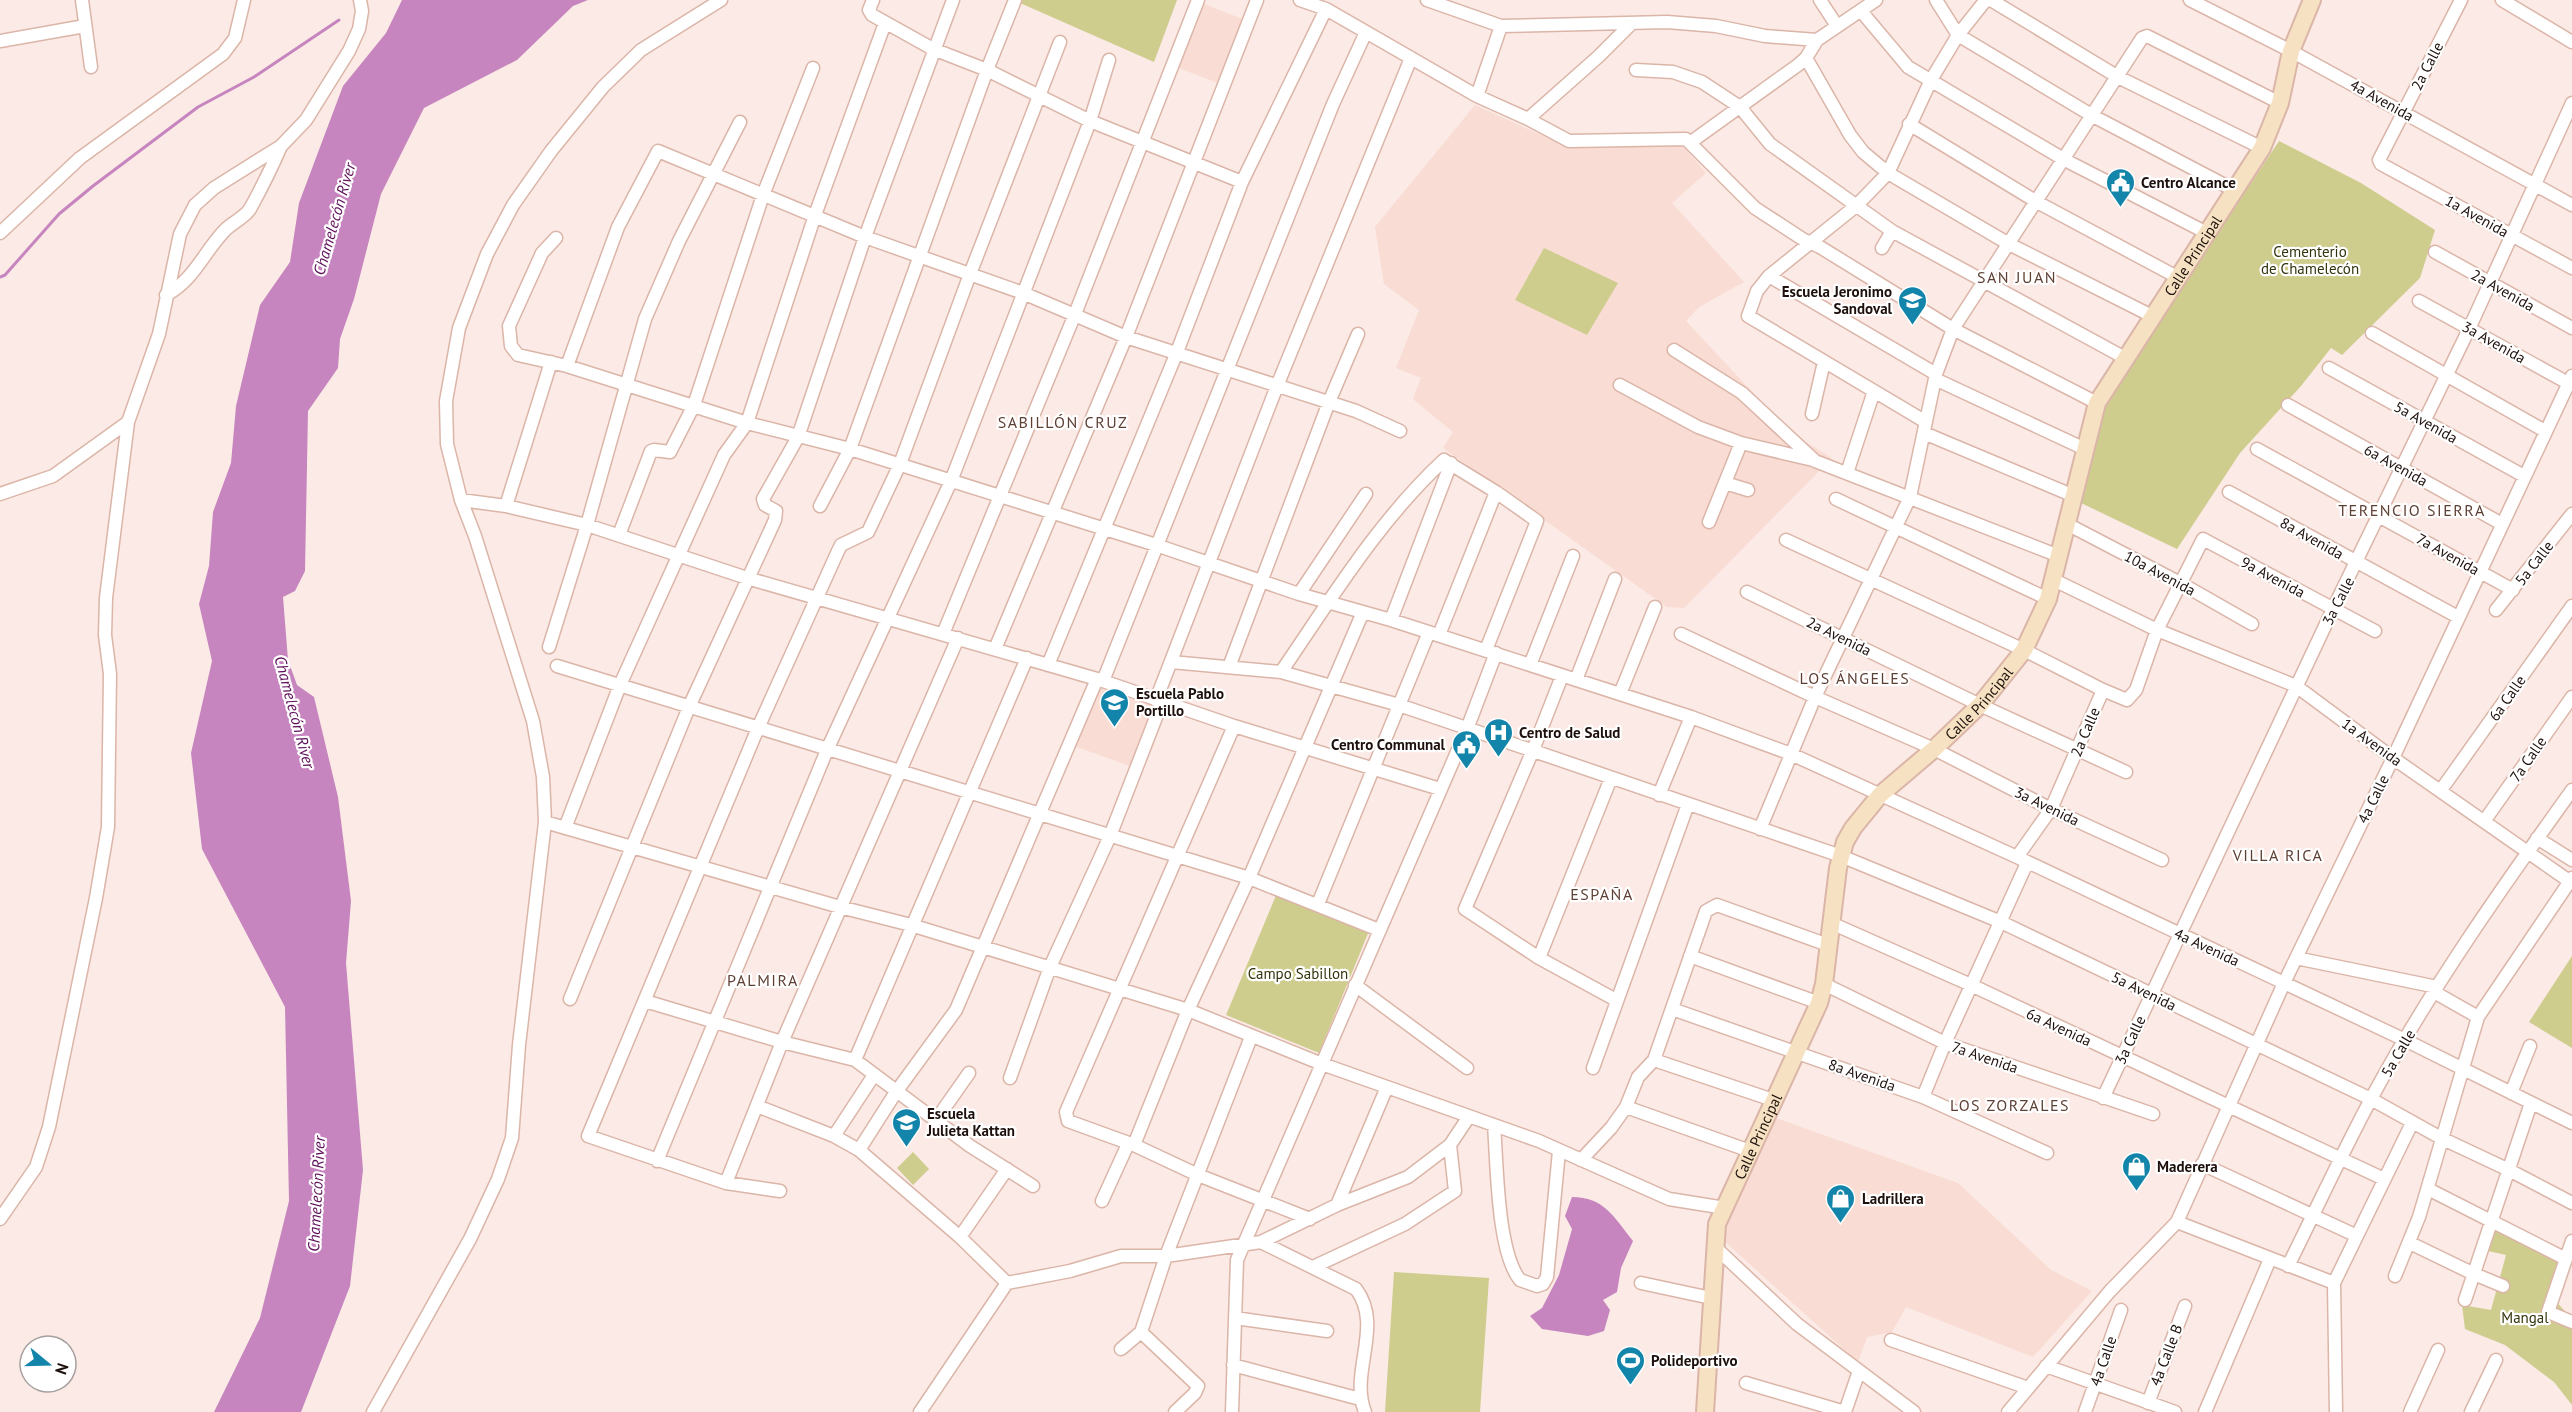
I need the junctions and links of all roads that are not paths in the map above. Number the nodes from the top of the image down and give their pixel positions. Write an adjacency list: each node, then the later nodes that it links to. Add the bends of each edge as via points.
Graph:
1 (82, 0): 24 (street)
2 (244, 0): 74 (street, via 235,38 223,54 80,158)
3 (360, 0): 57 (street, via 359,29 349,51 306,120)
4 (721, 0): 148 (street, via 641,50 603,87 513,205 487,254 459,328 446,401 447,444)
5 (873, 0): 22 (street, via 869,10)
6 (952, 0): 33 (street)
7 (1015, 0): 40 (street)
8 (1198, 0): 56 (street)
9 (1257, 0): 60 (street)
10 (1300, 0): 20 (street)
11 (1426, 0): 25 (street)
12 (1820, 0): 26 (street)
13 (1876, 0): 21 (street)
14 (1936, 0): 28 (street)
15 (1990, 0): 28 (street, via 1985,1); 42 (street)
16 (2190, 0): 34 (street, 4a Avenida)
17 (2312, 0): 34 (street, Calle Principal)
18 (2461, 0): 49 (street, 2a Calle)
19 (2502, 0): 32 (street)
20 (1326, 9): 27 (street); 64 (street)
21 (1861, 11): 26 (street); 43 (street, via 1908,67)
22 (885, 23): 33 (street); 71 (street)
23 (1630, 25): 25 (street); 29 (street, via 1695,24); 51 (street)
24 (85, 26): 30 (street); 38 (street)
25 (1501, 26): 45 (street)
26 (1837, 26): 29 (street)
27 (1366, 32): 35 (street); 107 (street, via 1333,104)
28 (1959, 35): 43 (street); 50 (street)
29 (1817, 40): 36 (street)
30 (0, 41)
31 (1060, 42): 44 (street)
32 (2572, 42)
33 (933, 50): 40 (street); 76 (street)
34 (2291, 51): 46 (street, Calle Principal); 49 (street, 4a Avenida)
35 (1411, 58): 45 (street); 113 (street)
36 (1806, 58): 48 (street); 62 (street, via 1850,135)
37 (1109, 60): 52 (street)
38 (91, 67)
39 (813, 68): 67 (street)
40 (987, 70): 44 (street); 82 (street)
41 (1636, 70): 48 (street, via 1673,72 1702,82)
42 (2118, 77): 46 (street, via 2147,36); 50 (street); 58 (street)
43 (1931, 80): 54 (street); 59 (street)
44 (1038, 95): 52 (street); 84 (street)
45 (1477, 96): 51 (street)
46 (2280, 103): 58 (street, Calle Principal)
47 (2572, 103): 65 (street, 3a Calle)
48 (1740, 107): 55 (street); 70 (street, via 1770,144)
49 (2404, 111): 61 (street, 2a Calle, via 2380,156); 65 (street, 4a Avenida)
50 (2093, 116): 59 (street); 66 (street)
51 (1528, 119): 55 (street, via 1569,141 1680,138)
52 (1090, 121): 56 (street); 89 (street)
53 (740, 122): 63 (street)
54 (1909, 124): 62 (street); 68 (street)
55 (1690, 142): 78 (street, via 1755,208)
56 (1143, 143): 60 (street); 92 (street)
57 (281, 146): 90 (street, via 248,212 214,242 190,278); 90 (street, via 213,188 195,205 180,234)
58 (2262, 148): 66 (street, Calle Principal)
59 (2065, 160): 68 (street); 73 (street)
60 (1195, 163): 64 (street); 99 (street)
61 (2382, 164): 75 (street, 1a Avenida)
62 (1888, 173): 70 (street); 79 (street)
63 (713, 176): 67 (street); 105 (street, via 658,151 618,227); 112 (street, via 658,286)
64 (1242, 182): 101 (street)
65 (2536, 186): 69 (street, 4a Avenida); 75 (street, 3a Calle)
66 (2234, 190): 73 (street, Calle Principal)
67 (763, 195): 71 (street); 117 (street)
68 (2037, 202): 79 (street); 86 (street)
69 (2572, 205)
70 (1856, 206): 72 (street); 78 (street)
71 (815, 215): 76 (street); 122 (street)
72 (1892, 231): 80 (street); 88 (street)
73 (2205, 232): 86 (street, Calle Principal)
74 (0, 233)
75 (2512, 235): 83 (street, 1a Avenida); 87 (street, 3a Calle)
76 (865, 237): 82 (street); 126 (street)
77 (556, 238): 103 (street, 4a Avenida, via 542,253 514,312 508,335 518,355)
78 (1812, 242): 85 (street); 95 (street)
79 (2009, 244): 88 (street); 93 (street)
80 (1882, 248)
81 (2435, 252): 87 (street, 2a Avenida)
82 (920, 257): 84 (street); 128 (street)
83 (2572, 268)
84 (970, 273): 89 (street); 133 (street)
85 (1769, 276): 104 (street, via 1757,291 1748,316); 109 (street)
86 (2177, 277): 93 (street, Calle Principal)
87 (2490, 282): 94 (street, 2a Avenida); 96 (street, 3a Calle)
88 (1983, 283): 95 (street); 102 (street)
89 (1023, 293): 92 (street); 137 (street)
90 (166, 295): 121 (street, via 159,334)
91 (2419, 301): 96 (street, 3a Avenida)
92 (1075, 314): 99 (street); 144 (street)
93 (2152, 316): 102 (street, Calle Principal)
94 (2572, 328)
95 (1953, 329): 109 (street); 116 (street)
96 (2469, 329): 108 (street, 3a Calle); 110 (street, 3a Avenida)
97 (2372, 333): 108 (street)
98 (1358, 334): 115 (street)
99 (1126, 337): 101 (street); 151 (street)
100 (1674, 350): 131 (street, via 1742,393)
101 (1177, 352): 107 (street); 159 (street)
102 (2125, 358): 116 (street, Calle Principal)
103 (551, 362): 105 (street, 4a Avenida); 149 (street)
104 (1824, 362): 114 (street); 119 (street)
105 (567, 366): 112 (street, 4a Avenida)
106 (2329, 368): 120 (street, 5a Avenida)
107 (1227, 369): 113 (street); 163 (street)
108 (2446, 375): 120 (street, 3a Calle); 125 (street)
109 (1936, 377): 123 (street); 129 (street)
110 (2570, 379): 125 (street, 4a Calle)
111 (1620, 385): 127 (street, via 1698,426)
112 (627, 386): 117 (street, 4a Avenida); 157 (street)
113 (1277, 386): 115 (street); 168 (street)
114 (1874, 391): 123 (street); 135 (street)
115 (1329, 402): 124 (street); 174 (street)
116 (2097, 403): 129 (street, Calle Principal)
117 (694, 405): 122 (street, 4a Avenida); 160 (street, via 670,452 651,451)
118 (2289, 405): 134 (street, 6a Avenida)
119 (1812, 414)
120 (2424, 421): 134 (street, 3a Calle); 136 (street, 5a Avenida)
121 (128, 423): 142 (street, via 53,476); 352 (street, via 106,598 110,674 108,827 49,1127 36,1167)
122 (747, 423): 126 (street, 4a Avenida); 164 (street, via 724,455)
123 (1925, 427): 145 (street); 146 (street)
124 (1400, 431)
125 (2545, 431): 136 (street, 4a Calle)
126 (798, 437): 128 (street, 4a Avenida); 170 (street, via 763,499 776,515)
127 (1741, 443): 131 (street); 138 (street)
128 (850, 449): 133 (street, 4a Avenida); 150 (street)
129 (2085, 449): 145 (street, Calle Principal)
130 (2257, 449): 153 (street, 7a Avenida)
131 (1815, 461): 135 (street)
132 (1451, 463): 140 (street); 181 (street, via 1444,460 1412,490); 189 (street)
133 (900, 464): 137 (street, 4a Avenida); 179 (street, via 868,532 841,545)
134 (2402, 468): 153 (street, 3a Calle); 156 (street, 6a Avenida)
135 (1847, 473): 146 (street)
136 (2524, 476): 156 (street, 4a Calle)
137 (951, 481): 144 (street, 4a Avenida); 188 (street)
138 (1725, 483): 139 (street); 154 (street)
139 (1748, 490)
140 (1496, 492): 194 (street); 201 (street, via 1537,521)
141 (2229, 492): 167 (street, 8a Avenida)
142 (0, 494)
143 (1366, 494): 178 (street)
144 (1000, 496): 151 (street, 4a Avenida); 193 (street)
145 (2074, 496): 155 (street, Calle Principal)
146 (1910, 497): 158 (street); 166 (street)
147 (1836, 499): 158 (street)
148 (461, 500): 149 (street); 248 (street, via 533,721 543,777)
149 (506, 506): 157 (street)
150 (820, 506)
151 (1052, 513): 159 (street, 4a Avenida); 199 (street)
152 (2572, 514): 176 (street, 5a Calle)
153 (2379, 515): 167 (street, 3a Calle); 169 (street, 7a Avenida)
154 (1709, 522)
155 (2067, 524): 166 (street, Calle Principal); 175 (street, 10a Avenida)
156 (2502, 524): 169 (street, 4a Calle)
157 (586, 525): 160 (street); 198 (street)
158 (1897, 526): 172 (street); 180 (street)
159 (1102, 529): 163 (street, 4a Avenida); 204 (street)
160 (619, 535): 164 (street)
161 (2203, 539): 175 (street, 2a Calle); 184 (street, 9a Avenida)
162 (1786, 540): 172 (street)
163 (1156, 545): 168 (street, 4a Avenida); 210 (street)
164 (679, 555): 170 (street); 212 (street)
165 (1573, 556): 205 (street)
166 (2059, 556): 173 (street, Calle Principal)
167 (2357, 563): 184 (street, 3a Calle); 187 (street, 8a Avenida)
168 (1207, 564): 174 (street, 4a Avenida); 203 (street)
169 (2479, 571): 176 (street, 7a Avenida); 187 (street, 4a Calle)
170 (747, 578): 179 (street); 222 (street)
171 (1615, 579): 211 (street)
172 (1872, 579): 197 (street); 200 (street)
173 (2054, 580): 180 (street, Calle Principal); 191 (street, 1a Avenida)
174 (1260, 581): 178 (street, 4a Avenida); 207 (street)
175 (2182, 584): 190 (street, 10a Avenida); 191 (street, 2a Calle)
176 (2513, 590): 185 (street, 5a Calle)
177 (1747, 592): 197 (street, 2a Avenida)
178 (1299, 594): 181 (street, 4a Avenida)
179 (818, 599): 188 (street); 225 (street)
180 (2048, 599): 200 (street, Calle Principal)
181 (1329, 601): 186 (street, 4a Avenida); 208 (street)
182 (1655, 606): 216 (street)
183 (2572, 606): 239 (street, 6a Calle)
184 (2333, 609): 192 (street, 9a Avenida); 213 (street, 3a Calle)
185 (2496, 610)
186 (1363, 612): 189 (street, 4a Avenida); 214 (street)
187 (2458, 617): 233 (street, 4a Calle)
188 (889, 620): 193 (street); 229 (street)
189 (1391, 620): 194 (street, 4a Avenida)
190 (2252, 624)
191 (2157, 630): 213 (street, 1a Avenida); 215 (street, 2a Calle, via 2136,690 2127,700)
192 (2375, 631)
193 (943, 634): 196 (street)
194 (1434, 634): 201 (street, 4a Avenida); 220 (street)
195 (1681, 634): 217 (street, 3a Avenida)
196 (958, 638): 199 (street); 235 (street)
197 (1843, 638): 217 (street); 221 (street, 2a Avenida)
198 (549, 647)
199 (995, 649): 202 (street)
200 (2024, 650): 215 (street); 221 (street, Calle Principal)
201 (1491, 652): 205 (street, 4a Avenida); 226 (street)
202 (1027, 658): 204 (street); 241 (street)
203 (1171, 662): 207 (street, 5a Avenida); 219 (street)
204 (1048, 665): 210 (street)
205 (1530, 665): 209 (street, 4a Avenida)
206 (557, 666): 212 (street)
207 (1228, 667): 208 (street, 5a Avenida)
208 (1281, 672): 214 (street, 5a Avenida)
209 (1562, 676): 211 (street, 4a Avenida); 230 (street)
210 (1100, 680): 219 (street); 246 (street)
211 (1576, 680): 216 (street, 4a Avenida)
212 (620, 685): 222 (street); 249 (street)
213 (2296, 686): 233 (street, 1a Avenida); 270 (street, 3a Calle)
214 (1329, 687): 220 (street, 5a Avenida); 227 (street)
215 (2103, 690): 231 (street, 2a Calle)
216 (1620, 694): 223 (street, 4a Avenida)
217 (1815, 697): 228 (street, 3a Avenida); 232 (street)
218 (2572, 697): 247 (street, 7a Calle)
219 (1159, 701): 224 (street); 251 (street)
220 (1399, 705): 226 (street, 5a Avenida); 234 (street)
221 (1980, 705): 228 (street, Calle Principal); 231 (street, 2a Avenida)
222 (689, 707): 225 (street); 253 (street)
223 (1691, 717): 232 (street, 4a Avenida); 242 (street)
224 (1234, 726): 227 (street); 255 (street)
225 (758, 728): 229 (street); 260 (street)
226 (1467, 729): 230 (street, 5a Avenida); 238 (street)
227 (1305, 748): 234 (street); 261 (street)
228 (1934, 749): 243 (street, Calle Principal); 245 (street, 3a Avenida)
229 (827, 750): 235 (street); 263 (street)
230 (1533, 750): 237 (street, 5a Avenida); 274 (street, via 1465,909)
231 (2078, 750): 236 (street, 2a Avenida); 245 (street, 2a Calle)
232 (1791, 754): 243 (street, 4a Avenida); 250 (street)
233 (2393, 758): 239 (street, 1a Avenida); 275 (street, 4a Calle)
234 (1375, 768): 238 (street); 264 (street)
235 (898, 772): 241 (street); 265 (street)
236 (2126, 772)
237 (1611, 778): 242 (street, 5a Avenida); 274 (street)
238 (1440, 789): 269 (street)
239 (2441, 790): 247 (street, 1a Avenida)
240 (2572, 790): 252 (street, 5a Calle)
241 (968, 793): 246 (street); 268 (street)
242 (1659, 795): 244 (street, 5a Avenida)
243 (1880, 795): 256 (street, Calle Principal, via 1853,828); 257 (street, 4a Avenida)
244 (1688, 804): 250 (street, 5a Avenida); 285 (street)
245 (2051, 809): 257 (street, 2a Calle); 258 (street, 3a Avenida)
246 (1039, 814): 251 (street); 272 (street)
247 (2485, 820): 254 (street, 1a Avenida)
248 (545, 822): 249 (street); 394 (street, via 512,1138 470,1239)
249 (565, 828): 253 (street)
250 (1760, 828): 256 (street, 5a Avenida)
251 (1110, 836): 255 (street); 276 (street)
252 (2537, 838): 254 (street, 5a Calle); 259 (street)
253 (632, 847): 260 (street); 284 (street)
254 (2528, 852): 262 (street, 1a Avenida); 282 (street, 5a Calle)
255 (1177, 856): 261 (street); 281 (street)
256 (1841, 856): 266 (street, 5a Avenida); 267 (street, Calle Principal)
257 (2022, 860): 266 (street, 2a Calle); 270 (street, 4a Avenida)
258 (2162, 860)
259 (2572, 860)
260 (699, 867): 263 (street); 286 (street)
261 (1249, 878): 264 (street); 289 (street)
262 (2571, 881): 290 (street)
263 (770, 886): 265 (street); 291 (street)
264 (1318, 904): 269 (street)
265 (840, 907): 268 (street); 294 (street)
266 (2001, 922): 280 (street, 2a Calle); 283 (street, 5a Avenida)
267 (1831, 923): 271 (street, Calle Principal); 280 (street, 6a Avenida)
268 (911, 925): 272 (street); 300 (street)
269 (1379, 930): 279 (street)
270 (2180, 934): 278 (street, 4a Avenida); 283 (street, 3a Calle)
271 (1828, 945): 273 (street, via 1717,906 1706,911); 277 (street, Calle Principal)
272 (982, 948): 276 (street); 310 (street, via 956,1010)
273 (1690, 956): 287 (street); 288 (street)
274 (1539, 958): 285 (street)
275 (2296, 958): 278 (street, 4a Calle); 282 (street)
276 (1050, 967): 281 (street); 308 (street)
277 (1824, 984): 287 (street, Calle Principal); 295 (street, 7a Avenida)
278 (2284, 984): 293 (street, 4a Avenida); 296 (street, 4a Calle)
279 (1355, 985): 302 (street); 303 (street)
280 (1971, 985): 295 (street, 2a Calle); 299 (street, 6a Avenida)
281 (1119, 988): 289 (street); 328 (street, via 1066,1112 1068,1121)
282 (2435, 990): 290 (street); 293 (street, 5a Calle)
283 (2151, 995): 296 (street, 5a Avenida); 299 (street, 3a Calle)
284 (570, 999)
285 (1616, 1000): 304 (street)
286 (645, 1001): 291 (street); 336 (street, via 588,1136)
287 (1819, 1003): 298 (street, Calle Principal)
288 (1672, 1009): 298 (street, 8a Avenida); 301 (street)
289 (1188, 1010): 292 (street); 328 (street)
290 (2478, 1017): 305 (street)
291 (715, 1020): 294 (street); 336 (street)
292 (1251, 1037): 302 (street); 340 (street)
293 (2405, 1040): 305 (street, 4a Avenida); 315 (street, 5a Calle)
294 (782, 1041): 300 (street); 317 (street)
295 (1945, 1043): 312 (street, 2a Calle); 313 (street, 7a Avenida)
296 (2256, 1045): 315 (street, 5a Avenida); 319 (street, 4a Calle)
297 (2530, 1046): 311 (street)
298 (1796, 1052): 312 (street, 8a Avenida); 314 (street, Calle Principal)
299 (2122, 1057): 313 (street, 3a Calle); 319 (street, 6a Avenida)
300 (855, 1060): 307 (street)
301 (1654, 1060): 314 (street); 318 (street, via 1638,1077)
302 (1322, 1064): 309 (street); 346 (street)
303 (1467, 1068)
304 (1593, 1068)
305 (2462, 1068): 311 (street, 4a Avenida); 327 (street)
306 (969, 1073): 322 (street)
307 (874, 1075): 310 (street); 326 (street)
308 (1010, 1078)
309 (1387, 1087): 321 (street); 349 (street)
310 (896, 1092): 322 (street); 330 (street)
311 (2511, 1093): 316 (street, 4a Avenida)
312 (1923, 1097): 333 (street, 8a Avenida)
313 (2103, 1098): 320 (street, 7a Avenida)
314 (1773, 1100): 331 (street, Calle Principal)
315 (2371, 1100): 323 (street, 5a Avenida); 335 (street, 5a Calle)
316 (2531, 1103): 324 (street, 4a Avenida); 339 (street)
317 (757, 1106): 326 (street); 342 (street)
318 (1626, 1107): 331 (street); 334 (street)
319 (2228, 1107): 335 (street, 6a Avenida); 337 (street, 4a Calle)
320 (2153, 1114)
321 (1468, 1118): 325 (street); 329 (street)
322 (936, 1120): 338 (street)
323 (2412, 1123): 327 (street, 5a Avenida); 341 (street)
324 (2572, 1123)
325 (1494, 1125): 332 (street); 332 (street, via 1501,1217 1510,1264 1520,1280 1537,1286 1547,1277)
326 (834, 1136): 330 (street)
327 (2441, 1138): 339 (street, 5a Avenida); 344 (street)
328 (1131, 1145): 340 (street); 347 (street)
329 (1450, 1145): 349 (street, via 1408,1177); 367 (street, via 1455,1191 1405,1224)
330 (859, 1150): 357 (street)
331 (1750, 1150): 350 (street, Calle Principal)
332 (1559, 1151): 334 (street)
333 (2047, 1153)
334 (1581, 1160): 350 (street, via 1669,1199)
335 (2342, 1160): 341 (street, 6a Avenida); 351 (street, 5a Calle)
336 (657, 1161): 342 (street)
337 (2202, 1164): 351 (street); 355 (street, 4a Calle)
338 (1007, 1169): 343 (street); 357 (street)
339 (2509, 1170): 348 (street, 5a Avenida); 354 (street)
340 (1198, 1175): 346 (street); 363 (street)
341 (2384, 1179): 356 (street)
342 (726, 1183): 345 (street)
343 (1033, 1186)
344 (2428, 1189): 354 (street); 359 (street)
345 (780, 1191)
346 (1264, 1199): 353 (street); 361 (street)
347 (1102, 1201)
348 (2572, 1203)
349 (1337, 1205): 353 (street)
350 (1725, 1208): 362 (street, Calle Principal, via 1717,1224)
351 (2313, 1217): 356 (street); 366 (street, 5a Calle)
352 (0, 1219)
353 (1310, 1219): 358 (street)
354 (2492, 1220): 365 (street); 368 (street)
355 (2177, 1222): 364 (street); 387 (street, via 2110,1291)
356 (2357, 1236): 372 (street)
357 (960, 1237): 370 (street)
358 (1261, 1242): 361 (street); 367 (street)
359 (2410, 1244): 368 (street); 369 (street)
360 (2572, 1244): 365 (street)
361 (1244, 1245): 363 (street); 378 (street, via 1237,1260)
362 (1716, 1248): 374 (street, Calle Principal); 388 (street, via 1797,1324)
363 (1166, 1256): 370 (street, via 1121,1256); 381 (street)
364 (2270, 1259): 366 (street); 405 (street)
365 (2566, 1259): 379 (street, via 2548,1312)
366 (2288, 1266): 372 (street)
367 (1313, 1267): 392 (street, via 1356,1288 1363,1298 1368,1330)
368 (2474, 1274): 373 (street); 375 (street)
369 (2395, 1276)
370 (1007, 1283): 395 (street)
371 (1641, 1283): 374 (street)
372 (2334, 1283): 406 (street)
373 (2504, 1286)
374 (1711, 1298): 399 (street, Calle Principal)
375 (2465, 1300)
376 (2185, 1306): 393 (street, 4a Calle B)
377 (2121, 1310): 390 (street, 4a Calle)
378 (1234, 1318): 380 (street); 386 (street)
379 (2572, 1322)
380 (1327, 1331)
381 (1141, 1332): 383 (street); 396 (street, via 1198,1386)
382 (1891, 1340): 391 (street)
383 (1122, 1349)
384 (2438, 1350): 407 (street)
385 (2496, 1360): 408 (street)
386 (1233, 1365): 392 (street); 397 (street)
387 (2046, 1366): 390 (street); 391 (street)
388 (1859, 1371): 400 (street); 401 (street)
389 (1746, 1383): 400 (street)
390 (2096, 1385): 393 (street); 403 (street, 4a Calle)
391 (2028, 1388): 402 (street)
392 (1360, 1399): 398 (street)
393 (2148, 1403): 404 (street)
394 (373, 1412)
395 (920, 1412)
396 (1175, 1412)
397 (1232, 1412)
398 (1365, 1412)
399 (1705, 1412)
400 (1845, 1412)
401 (1914, 1412)
402 (2008, 1412)
403 (2085, 1412)
404 (2175, 1412)
405 (2205, 1412)
406 (2336, 1412)
407 (2410, 1412)
408 (2471, 1412)

